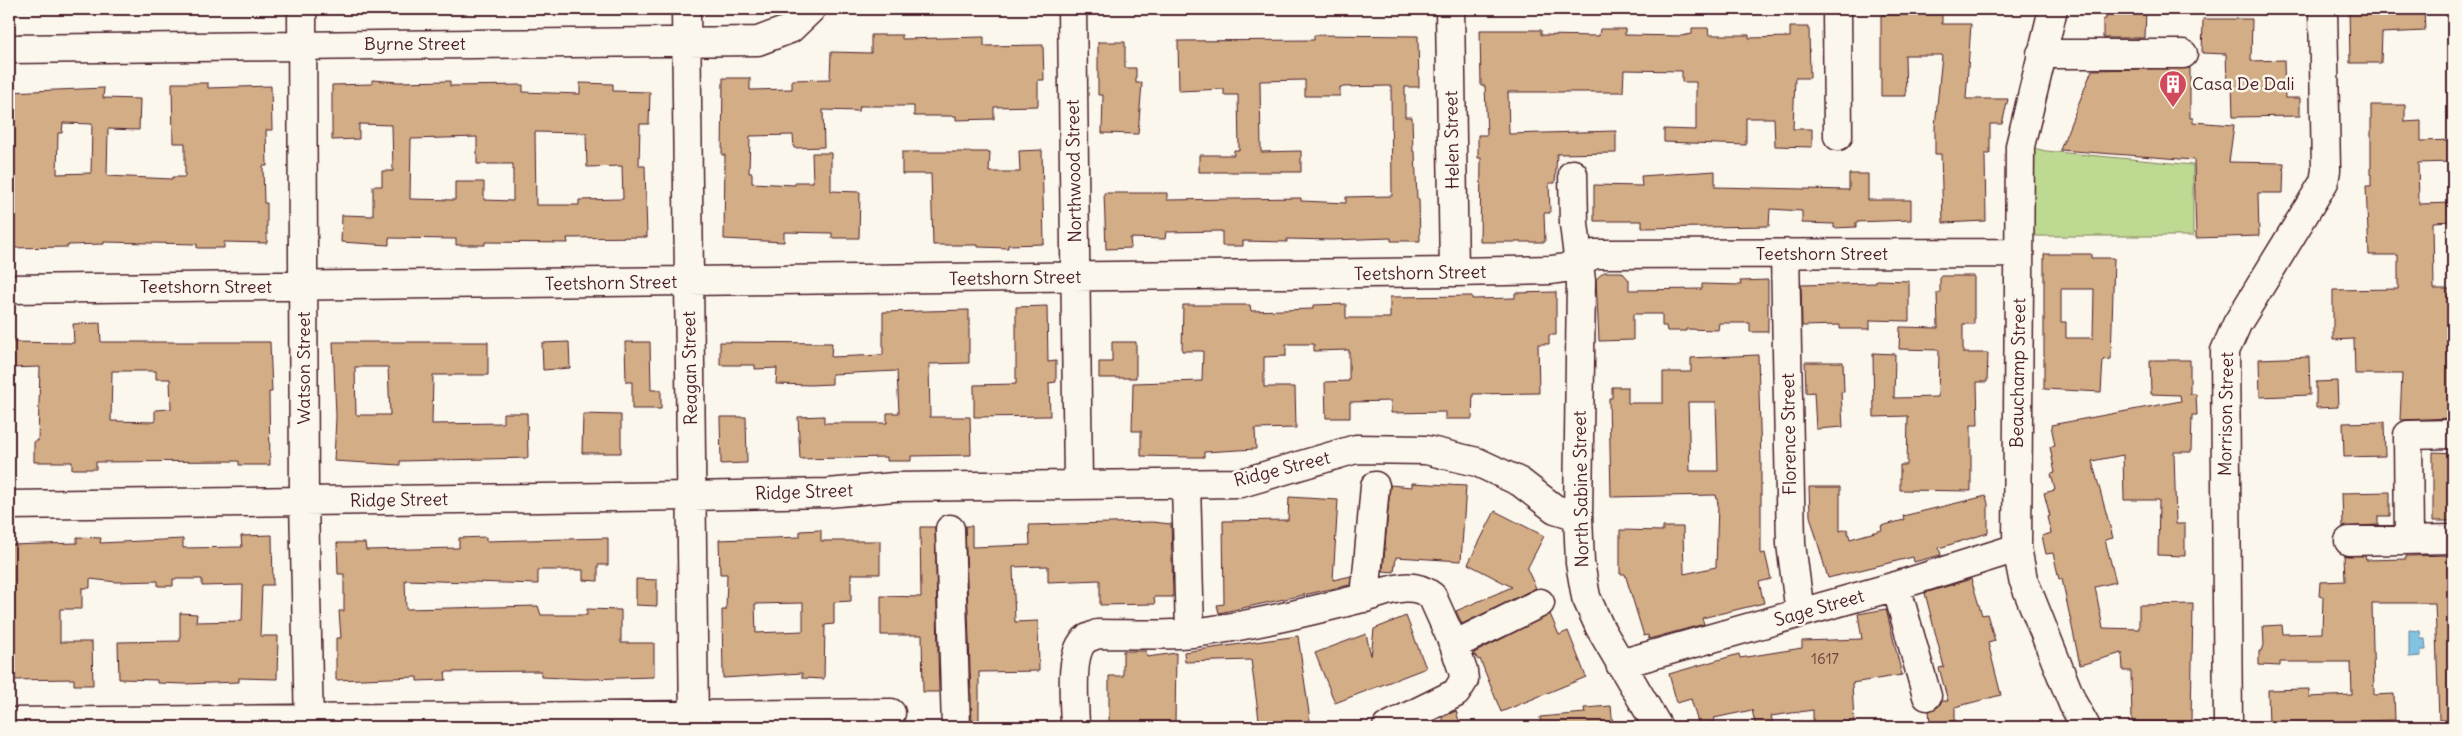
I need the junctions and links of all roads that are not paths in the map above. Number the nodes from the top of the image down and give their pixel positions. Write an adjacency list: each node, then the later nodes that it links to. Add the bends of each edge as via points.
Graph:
1 (302, 9): 10 (street, Watson Street)
2 (686, 9): 9 (street, Reagan Street)
3 (811, 9): 9 (street, Byrne Street, via 790,29 770,38)
4 (1072, 9): 20 (street, Northwood Street)
5 (1450, 9): 19 (street, Helen Street)
6 (1837, 9): 14 (street)
7 (2053, 9): 12 (street, Beauchamp Street)
8 (2323, 9): 55 (street, Morrison Street, via 2324,182 2236,324 2225,352)
9 (686, 42): 10 (street, Byrne Street); 21 (street, Reagan Street)
10 (302, 44): 11 (street, Byrne Street); 22 (street, Watson Street)
11 (9, 49)
12 (2041, 54): 13 (street); 16 (street, Beauchamp Street, via 2020,146)
13 (2183, 54)
14 (1838, 136)
15 (1573, 174): 18 (street, North Sabine Street)
16 (2019, 253): 17 (street, Teetshorn Street); 36 (street, Beauchamp Street)
17 (1785, 254): 18 (street, Teetshorn Street, via 1595,254); 40 (street, Florence Street, via 1791,544)
18 (1579, 261): 19 (street, Teetshorn Street, via 1551,270); 31 (street, North Sabine Street)
19 (1454, 272): 20 (street, Teetshorn Street)
20 (1075, 277): 21 (street, Teetshorn Street); 25 (street, Northwood Street)
21 (689, 282): 22 (street, Teetshorn Street); 28 (street, Reagan Street)
22 (303, 286): 23 (street, Teetshorn Street); 29 (street, Watson Street)
23 (9, 289)
24 (2453, 434): 34 (street, via 2408,435)
25 (1078, 483): 26 (street, Ridge Street); 28 (street, Ridge Street)
26 (1186, 484): 31 (street, Ridge Street, via 1241,483 1356,449 1426,450 1477,462 1520,482 1555,509); 41 (street)
27 (1375, 486): 38 (street)
28 (691, 496): 29 (street, Ridge Street); 47 (street, Reagan Street)
29 (304, 501): 30 (street, Ridge Street); 49 (street, Watson Street)
30 (9, 505)
31 (1578, 516): 43 (street, North Sabine Street, via 1580,563 1586,597)
32 (950, 529): 50 (street)
33 (2453, 539): 34 (street)
34 (2409, 540): 35 (street)
35 (2349, 541)
36 (2017, 548): 37 (street, Sage Street); 54 (street, Beauchamp Street, via 2023,579 2073,704)
37 (1896, 586): 40 (street, Sage Street); 44 (street)
38 (1365, 598): 41 (street); 42 (street, via 1404,587 1425,591 1432,596)
39 (1540, 604): 42 (street)
40 (1800, 614): 43 (street, Sage Street)
41 (1190, 633): 51 (street, via 1097,634 1085,640 1074,668)
42 (1454, 645): 46 (street, via 1464,680 1456,693)
43 (1620, 664): 53 (street, North Sabine Street)
44 (1927, 696)
45 (891, 714): 47 (street)
46 (1427, 719): 52 (street)
47 (694, 721): 49 (street)
48 (9, 722): 49 (street)
49 (309, 723)
50 (956, 727)
51 (1075, 727)
52 (1387, 727)
53 (1658, 727)
54 (2086, 727)
55 (2228, 727)

